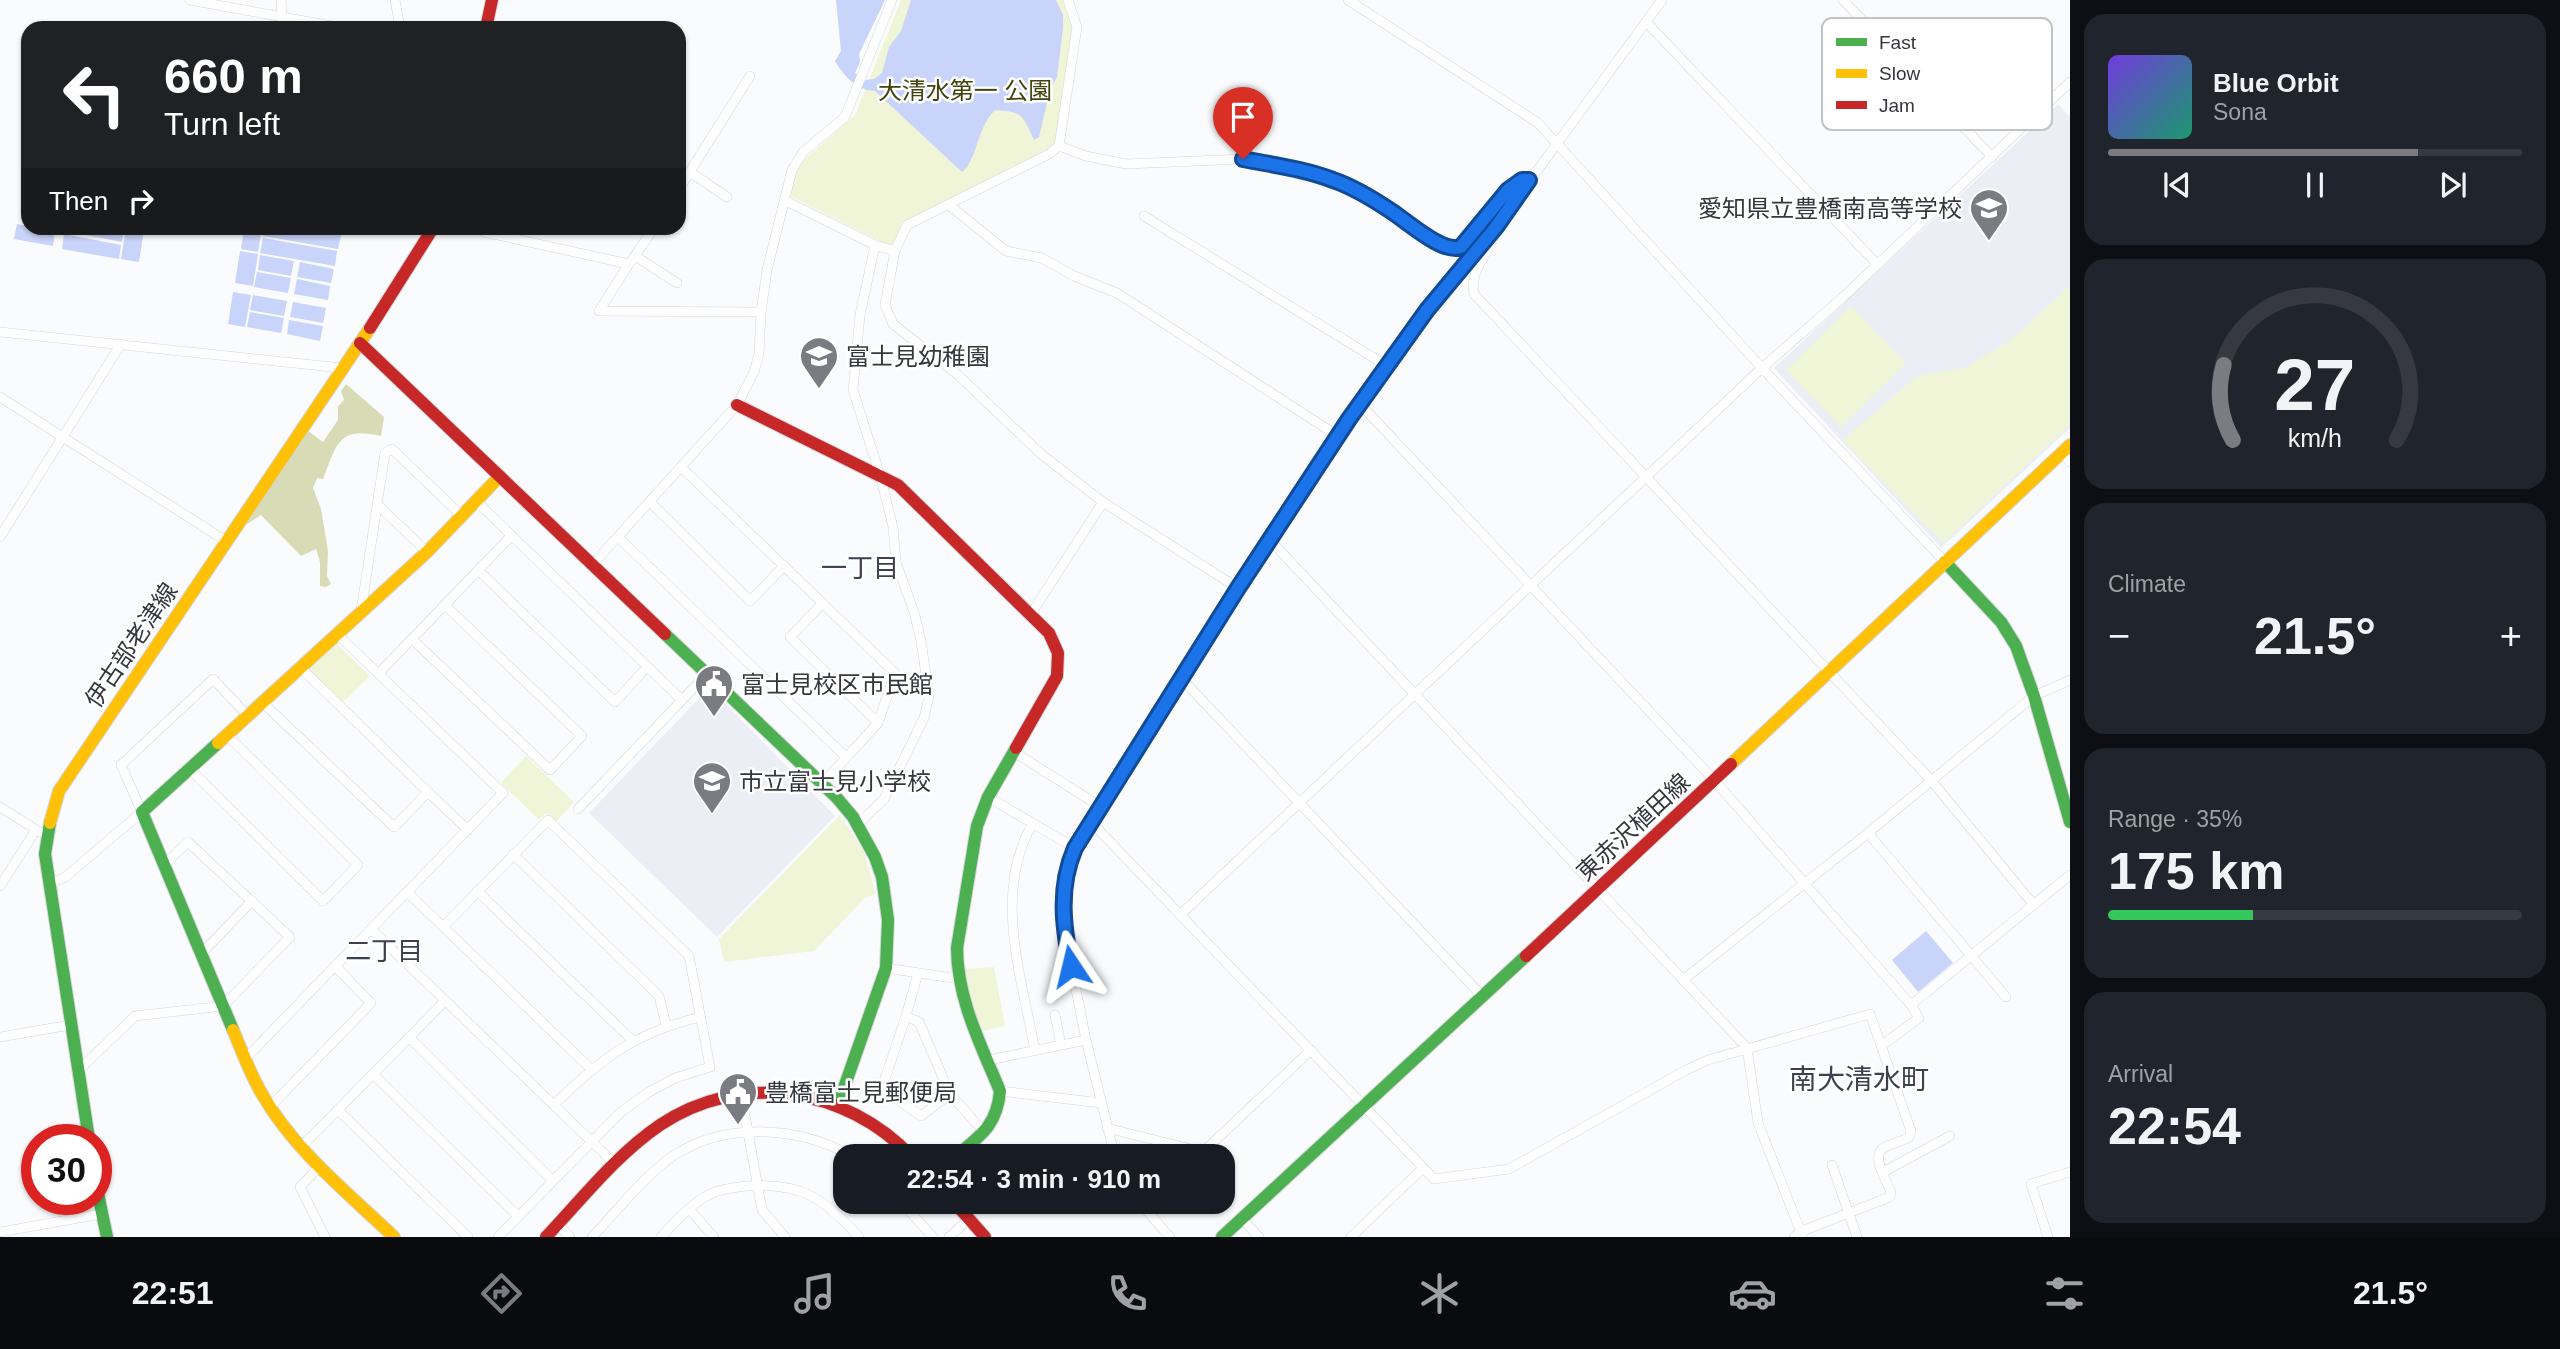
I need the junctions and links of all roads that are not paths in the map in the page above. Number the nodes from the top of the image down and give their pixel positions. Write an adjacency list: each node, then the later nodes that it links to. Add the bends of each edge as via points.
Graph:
1 (190, 0): 2 (street)
2 (195, 0): 11 (street)
3 (281, 0): 11 (street)
4 (395, 0): 14 (street)
5 (492, 0): 15 (street)
6 (892, 0): 29 (street, via 845,117 803,152 792,170)
7 (1068, 0): 23 (street, via 1077,27)
8 (1662, 0): 16 (street)
9 (1843, 0): 12 (street)
10 (1355, 2): 22 (street, via 1538,123)
11 (282, 17): 13 (street)
12 (1860, 18)
13 (304, 21)
14 (399, 21)
15 (488, 21)
16 (1646, 22): 22 (street); 39 (street)
17 (750, 76): 25 (street)
18 (2070, 82): 19 (street)
19 (2052, 99)
20 (1966, 130): 24 (street)
21 (2020, 130): 24 (street)
22 (1557, 144): 27 (street); 47 (street)
23 (1059, 146): 27 (street, via 1126,164 1243,159 1311,174 1350,187 1454,249 1461,247 1508,190); 30 (street)
24 (1992, 157): 39 (street)
25 (690, 172): 26 (street); 28 (street)
26 (686, 178)
27 (1529, 180): 32 (street)
28 (727, 197)
29 (784, 200): 36 (street); 41 (street)
30 (949, 205): 37 (street, via 907,225); 51 (street, via 1006,251 1042,258 1117,293)
31 (1144, 216): 45 (street)
32 (1496, 227): 45 (street); 57 (street, via 1474,274 1474,294)
33 (429, 235): 43 (street, 伊古部老津線)
34 (500, 235): 38 (street)
35 (649, 235): 38 (street)
36 (875, 245): 37 (street); 55 (street, via 860,315 853,390)
37 (895, 251): 60 (street, via 885,305 893,324)
38 (632, 260): 40 (street); 41 (street, via 599,311)
39 (1877, 264): 47 (street)
40 (677, 283)
41 (761, 312): 50 (street, via 759,354)
42 (0, 332): 44 (street)
43 (360, 343): 46 (street, 伊古部老津線); 56 (street)
44 (121, 344): 46 (street); 52 (street)
45 (1387, 366): 49 (street)
46 (341, 368): 66 (street, 伊古部老津線)
47 (1762, 368): 57 (street); 69 (street)
48 (0, 397): 52 (street)
49 (1360, 404): 51 (street); 73 (street)
50 (737, 405): 54 (street); 55 (street)
51 (1338, 436): 67 (street)
52 (64, 437): 64 (street); 66 (street)
53 (2067, 454): 69 (street, 東赤沢植田線)
54 (681, 467): 59 (street); 71 (street)
55 (880, 475): 78 (street, via 916,500); 110 (street, via 896,562 921,641 929,696 924,718 884,799)
56 (500, 476): 58 (street); 70 (street)
57 (1647, 478): 73 (street); 83 (street)
58 (476, 501): 62 (street); 63 (street)
59 (650, 502): 65 (street); 71 (street, via 750,601)
60 (1103, 502): 74 (street); 78 (street)
61 (378, 505): 62 (street, via 385,453 392,449); 68 (street); 77 (street)
62 (462, 516): 68 (street)
63 (512, 536): 72 (street); 82 (street)
64 (0, 537)
65 (618, 537): 70 (street); 96 (street)
66 (226, 541): 114 (street, 伊古部老津線, via 59,790)
67 (1271, 541): 74 (street); 88 (street)
68 (427, 552): 77 (street)
69 (1945, 562): 83 (street, 東赤沢植田線); 89 (street, via 2009,634)
70 (593, 564): 85 (street)
71 (784, 566): 75 (street)
72 (479, 572): 76 (street); 82 (street, via 615,702)
73 (1531, 587): 88 (street); 99 (street)
74 (1238, 588): 86 (street)
75 (823, 603): 93 (street, via 895,673); 93 (street, via 790,638)
76 (446, 606): 80 (street); 80 (street, via 582,736 550,770)
77 (361, 611): 79 (street)
78 (1031, 614): 95 (street, via 1055,642 1059,664 1057,676)
79 (337, 634): 81 (street); 84 (street)
80 (412, 639): 84 (street)
81 (300, 667): 91 (street); 101 (street)
82 (647, 667): 90 (street)
83 (1830, 671): 98 (street); 99 (street, 東赤沢植田線)
84 (379, 673): 112 (street, via 503,793)
85 (707, 674): 90 (street); 100 (street)
86 (1182, 679): 103 (street); 105 (street)
87 (2070, 680): 89 (street)
88 (1417, 694): 103 (street); 122 (street)
89 (2034, 696): 98 (street); 109 (street)
90 (682, 700): 106 (street)
91 (262, 702): 92 (street); 101 (street, via 394,827)
92 (248, 716): 94 (street); 107 (street, via 214,679 121,765)
93 (878, 723): 96 (street)
94 (227, 735): 97 (street); 97 (street, via 358,865 323,901)
95 (1014, 752): 102 (street); 105 (street)
96 (846, 757): 100 (street)
97 (190, 769): 107 (street)
98 (1930, 779): 113 (street); 126 (street)
99 (1714, 780): 120 (street); 122 (street, 東赤沢植田線)
100 (822, 784): 110 (street)
101 (428, 792): 112 (street)
102 (988, 797): 111 (street); 135 (street, via 973,844 957,948)
103 (1300, 804): 127 (street); 137 (street)
104 (0, 807): 114 (street)
105 (1101, 807): 108 (street)
106 (578, 809)
107 (142, 812): 117 (street); 119 (street, via 64,878)
108 (1091, 822): 115 (street); 127 (street)
109 (2070, 822)
110 (859, 823): 133 (street, via 876,855 887,894)
111 (1033, 823): 115 (street); 155 (street, via 1020,847 1011,914)
112 (468, 830): 124 (street)
113 (1868, 832): 120 (street); 131 (street)
114 (41, 833): 119 (street, 伊古部老津線); 121 (street)
115 (1075, 848): 150 (street, via 1066,875 1063,910)
116 (513, 854): 123 (street); 144 (street, via 548,820 689,956); 146 (street, via 659,996)
117 (164, 864): 125 (street, via 188,842); 130 (street)
118 (2070, 875): 126 (street)
119 (49, 883): 145 (street, 伊古部老津線)
120 (1805, 883): 136 (street); 140 (street)
121 (0, 886)
122 (1598, 888): 136 (street); 137 (street, 東赤沢植田線)
123 (477, 891): 128 (street); 149 (street)
124 (407, 892): 128 (street); 129 (street)
125 (252, 901): 130 (street); 141 (street, via 290,937)
126 (2033, 904): 131 (street)
127 (1181, 914): 154 (street)
128 (444, 926): 158 (street)
129 (372, 930): 132 (street); 139 (street)
130 (201, 954): 141 (street)
131 (1971, 955): 138 (street); 140 (street)
132 (336, 967): 156 (street); 168 (street, via 371,1003)
133 (886, 968): 134 (street); 166 (street)
134 (918, 973): 135 (street); 143 (street)
135 (959, 979): 157 (street, via 964,1003)
136 (1684, 980): 153 (street)
137 (1483, 997): 167 (street, 東赤沢植田線)
138 (2006, 997)
139 (445, 1001): 148 (street); 165 (street)
140 (1912, 1005): 152 (street, via 1919,1018)
141 (222, 1006): 156 (street); 159 (street, via 135,1017)
142 (1055, 1014): 151 (street)
143 (906, 1016): 163 (street, via 919,1022); 163 (street, via 882,1088 921,1115)
144 (700, 1017): 146 (street); 175 (street, via 710,1066 649,1092)
145 (70, 1024): 147 (street); 159 (street, 伊古部老津線)
146 (666, 1025): 149 (street)
147 (0, 1037)
148 (409, 1037): 160 (street); 187 (street)
149 (632, 1040): 158 (street)
150 (1086, 1040): 151 (street); 164 (street)
151 (1062, 1045): 155 (street)
152 (1882, 1045): 153 (street, via 1870,1014); 185 (street, via 1910,1131 1909,1137 1879,1153)
153 (1747, 1048): 184 (street, via 1686,1070 1509,1168 1434,1179); 202 (street, via 1758,1123)
154 (1311, 1050): 167 (street); 171 (street, via 1203,1152)
155 (1035, 1051): 157 (street)
156 (245, 1059): 168 (street)
157 (989, 1060): 161 (street)
158 (592, 1069): 165 (street)
159 (78, 1072): 170 (street, 伊古部老津線)
160 (373, 1074): 169 (street); 196 (street)
161 (1000, 1091): 164 (street); 172 (street, via 998,1114)
162 (741, 1093): 166 (street, via 789,1094); 173 (street); 181 (street, via 663,1123)
163 (950, 1094): 172 (street)
164 (1101, 1103): 171 (street)
165 (554, 1105): 175 (street)
166 (838, 1105): 176 (street, via 870,1120)
167 (1365, 1106): 184 (street); 198 (street, 東赤沢植田線)
168 (270, 1107): 179 (street)
169 (338, 1110): 179 (street); 206 (street)
170 (87, 1124)
171 (1107, 1128): 178 (street)
172 (984, 1132): 177 (street)
173 (748, 1133): 180 (street, via 777,1132); 188 (street); 210 (street, via 691,1145 670,1158)
174 (1950, 1136): 185 (street)
175 (591, 1140): 181 (street); 187 (street)
176 (897, 1144)
177 (970, 1144)
178 (1111, 1144)
179 (301, 1147): 183 (street)
180 (833, 1147)
181 (615, 1164): 199 (street)
182 (1832, 1165): 190 (street)
183 (320, 1166): 204 (street, via 300,1187); 205 (street)
184 (1423, 1168): 220 (street)
185 (1884, 1172): 190 (street, via 1890,1197)
186 (2070, 1172): 222 (street, via 2031,1184)
187 (552, 1180): 196 (street)
188 (757, 1186): 189 (street, via 723,1190); 213 (street, via 762,1210); 214 (street, via 793,1188 814,1195)
189 (689, 1209): 211 (street); 212 (street)
190 (1849, 1213): 202 (street); 221 (street)
191 (912, 1214): 215 (street)
192 (965, 1214): 197 (street)
193 (1150, 1214): 218 (street)
194 (95, 1215): 200 (street)
195 (101, 1215): 203 (street)
196 (518, 1216): 207 (street)
197 (969, 1219): 216 (street); 217 (street)
198 (1242, 1219): 201 (street, 東赤沢植田線); 219 (street)
199 (558, 1225): 208 (street); 209 (street)
200 (0, 1232)
201 (1229, 1234)
202 (1799, 1235)
203 (107, 1237)
204 (325, 1237)
205 (394, 1237)
206 (468, 1237)
207 (498, 1237)
208 (546, 1237)
209 (570, 1237)
210 (593, 1237)
211 (661, 1237)
212 (714, 1237)
213 (785, 1237)
214 (859, 1237)
215 (933, 1237)
216 (949, 1237)
217 (985, 1237)
218 (1170, 1237)
219 (1259, 1237)
220 (1351, 1237)
221 (1857, 1237)
222 (2048, 1237)

